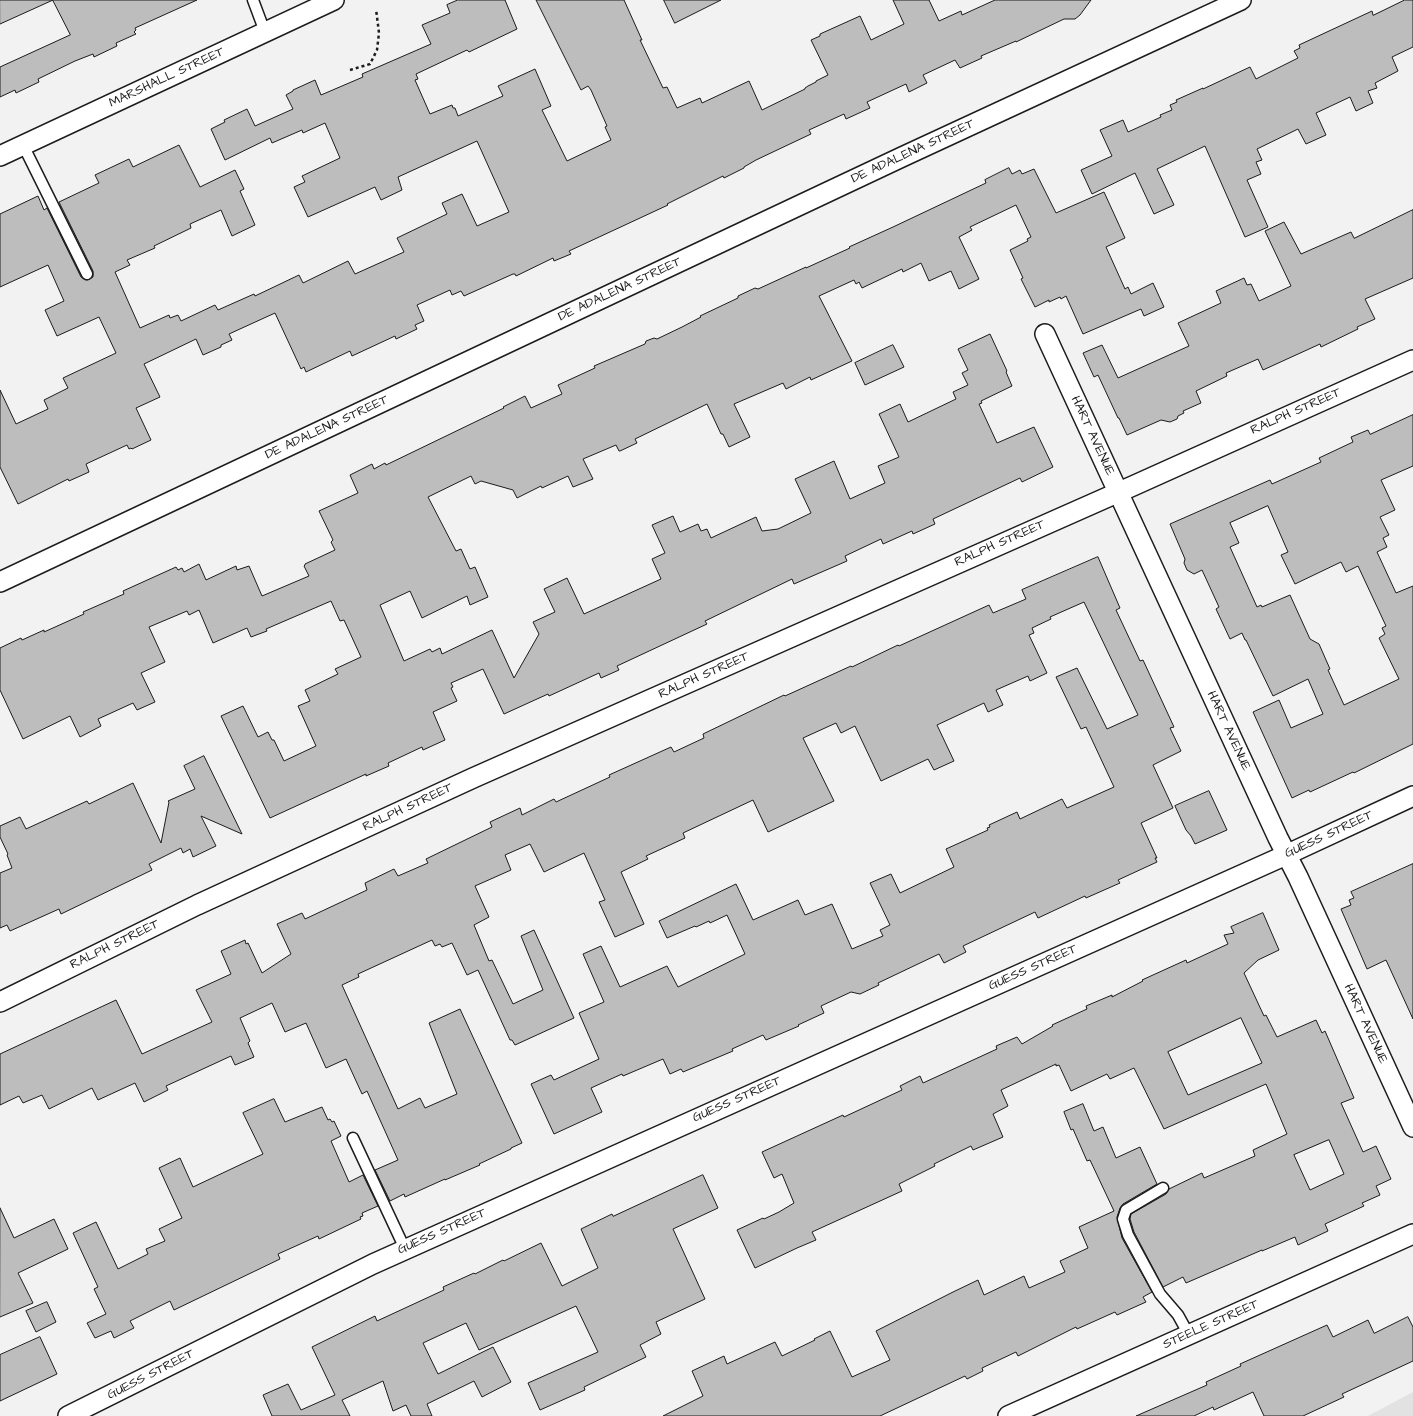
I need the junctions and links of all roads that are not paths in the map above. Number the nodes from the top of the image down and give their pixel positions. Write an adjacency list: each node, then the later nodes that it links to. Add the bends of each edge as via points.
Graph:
1 (253, 0): 4 (lane)
2 (334, 0): 4 (street, MARSHALL STREET)
3 (1241, 0): 11 (street, DE ADALENA STREET)
4 (265, 32): 5 (street, MARSHALL STREET)
5 (23, 145): 6 (street, MARSHALL STREET); 7 (lane)
6 (0, 156)
7 (87, 274)
8 (1045, 334): 10 (street, HART AVENUE)
9 (1413, 360): 10 (street, RALPH STREET)
10 (1118, 492): 13 (street, HART AVENUE); 14 (street, RALPH STREET, via 465,782 197,905)
11 (0, 582)
12 (1413, 796): 13 (street, GUESS STREET)
13 (1286, 855): 15 (street, HART AVENUE); 19 (street, GUESS STREET)
14 (0, 1002)
15 (1413, 1127)
16 (353, 1138): 19 (lane)
17 (1163, 1188): 20 (lane, via 1126,1210 1123,1219 1128,1235 1160,1294 1178,1315)
18 (1413, 1234): 20 (street, STEELE STREET)
19 (405, 1249): 21 (street, GUESS STREET)
20 (1189, 1335): 22 (street, STEELE STREET)
21 (68, 1416)
22 (1008, 1416)

